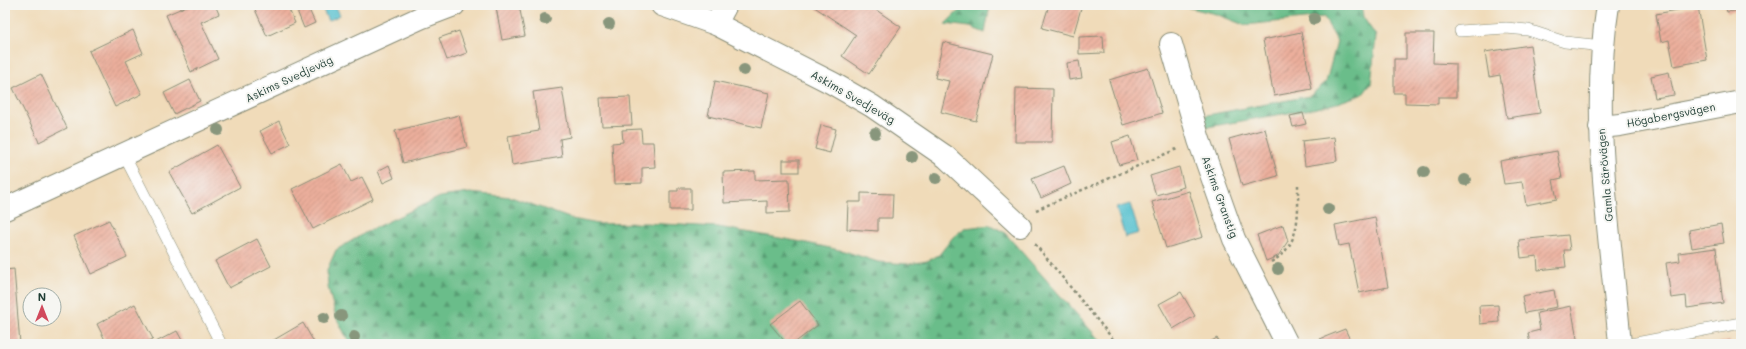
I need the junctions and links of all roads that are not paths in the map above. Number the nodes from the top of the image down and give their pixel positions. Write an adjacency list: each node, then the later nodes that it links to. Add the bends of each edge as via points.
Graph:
1 (454, 5): 11 (street, Askims Svedjeväg, via 420,18)
2 (662, 5): 5 (street, Askims Svedjeväg)
3 (726, 5): 5 (street)
4 (1608, 5): 8 (street, Gamla Särövägen)
5 (716, 24): 13 (street, Askims Svedjeväg, via 832,83 909,130 946,157)
6 (1460, 31): 8 (lane, via 1506,28 1528,30 1565,42)
7 (1171, 44): 16 (street, Askims Granstig, via 1199,140 1234,239)
8 (1603, 46): 10 (street, Gamla Särövägen)
9 (1741, 102): 10 (street, Högabergsvägen)
10 (1600, 127): 17 (street, Gamla Särövägen)
11 (124, 155): 12 (street, Askims Svedjeväg); 15 (lane)
12 (5, 209)
13 (1017, 223)
14 (1741, 323): 18 (lane)
15 (221, 344)
16 (1286, 344)
17 (1620, 344)
18 (1631, 344)

